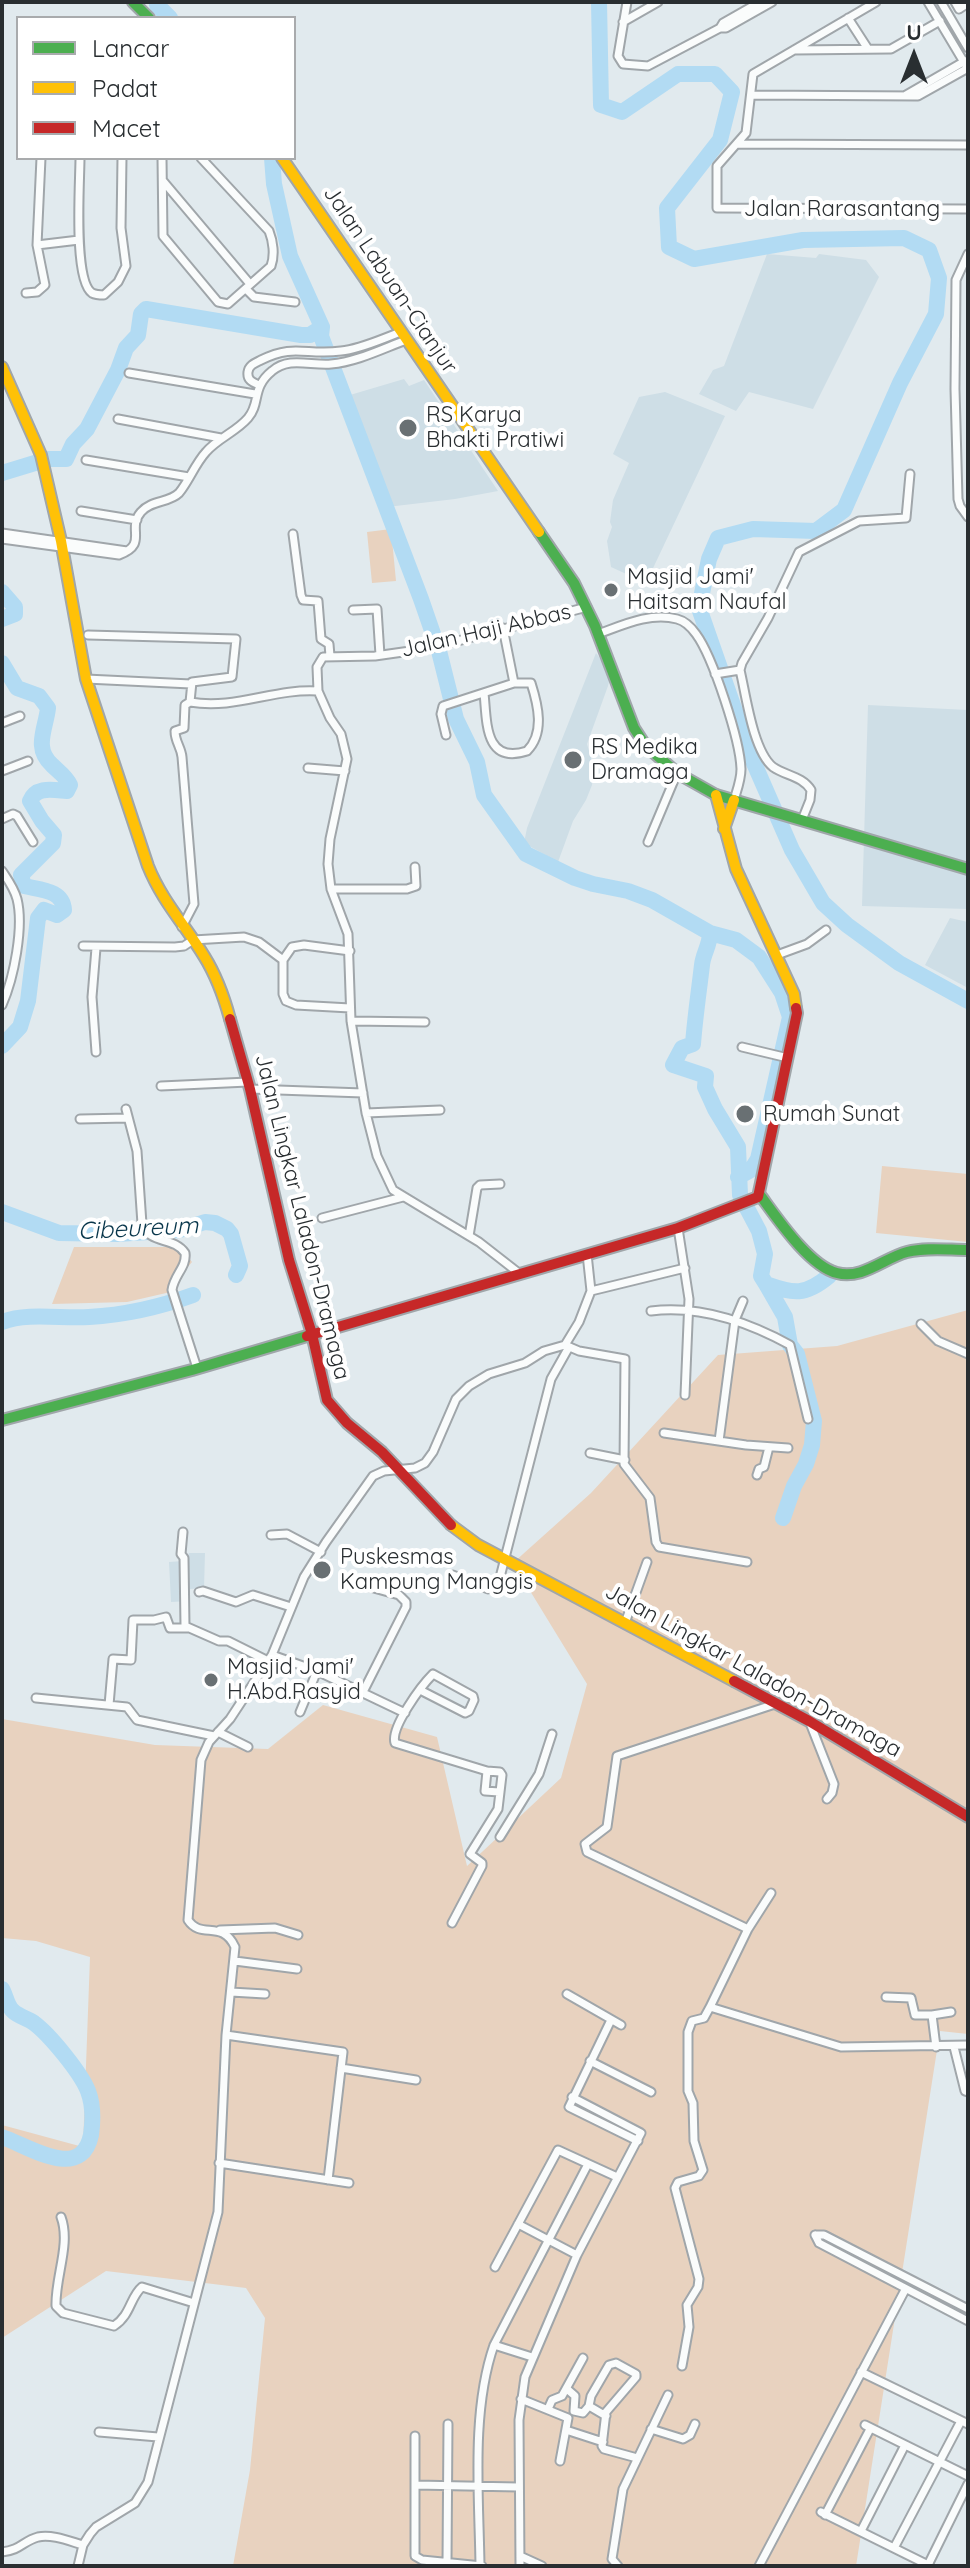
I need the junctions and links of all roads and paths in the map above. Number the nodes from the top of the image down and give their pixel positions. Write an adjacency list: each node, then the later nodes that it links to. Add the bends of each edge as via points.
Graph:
1 (627, 2): 12 (street)
2 (658, 2): 12 (street)
3 (760, 2): 13 (street)
4 (772, 2): 13 (street)
5 (876, 2): 10 (street, Jalan Rarasantang)
6 (928, 2): 11 (street)
7 (941, 2): 14 (street)
8 (955, 2): 9 (street, via 959,9)
9 (968, 3)
10 (848, 18): 15 (street); 16 (street, Jalan Rarasantang)
11 (940, 21): 15 (street, via 891,49); 17 (street)
12 (623, 22): 13 (street, via 618,56 623,64 634,66 648,66)
13 (720, 28)
14 (968, 48)
15 (868, 49): 16 (street)
16 (793, 50): 18 (street, Jalan Rarasantang, via 753,74)
17 (967, 66): 18 (street, via 918,96)
18 (751, 95): 19 (street, Jalan Rarasantang, via 746,133)
19 (737, 144): 20 (street); 28 (street, Jalan Rarasantang, via 717,166 719,209)
20 (968, 145)
21 (41, 160): 30 (street)
22 (80, 160): 29 (street)
23 (122, 160): 29 (street, via 126,266 104,295 88,288)
24 (162, 160): 27 (street)
25 (203, 160): 32 (street, via 272,237 271,266)
26 (283, 160): 35 (main road, Jalan Labuan-Cianjur)
27 (163, 181): 32 (street); 32 (street, via 166,243 223,304)
28 (968, 209)
29 (79, 240): 30 (street)
30 (37, 245): 33 (street, via 45,285)
31 (968, 254): 50 (street, via 956,280 955,389 958,499)
32 (248, 286): 34 (street, via 254,297)
33 (26, 293)
34 (295, 302)
35 (404, 336): 36 (street); 37 (street); 56 (main road, Jalan Labuan-Cianjur)
36 (354, 349): 37 (street); 38 (street, via 287,349)
37 (357, 358): 41 (street, via 329,365 290,363)
38 (260, 360): 41 (street); 42 (street, via 247,376)
39 (2, 367): 55 (main road, Jalan Lingkar Laladon-Dramaga, via 41,455)
40 (129, 373): 43 (street)
41 (268, 375): 42 (street)
42 (259, 385): 43 (street)
43 (255, 394): 45 (street, via 249,417)
44 (118, 419): 45 (street)
45 (221, 438): 48 (street)
46 (86, 460): 48 (street)
47 (910, 474): 63 (street, via 906,518 859,521 797,554)
48 (189, 477): 51 (street, via 175,496 147,507)
49 (81, 511): 51 (street)
50 (968, 517)
51 (137, 520): 55 (street, via 129,552 119,555)
52 (2, 533): 55 (street)
53 (293, 534): 62 (street, via 301,595 303,600 318,601 321,639 329,644)
54 (2, 539): 55 (street)
55 (61, 544): 65 (main road, Jalan Lingkar Laladon-Dramaga)
56 (587, 607): 58 (street, Jalan Haji Abbas); 59 (main road, Jalan Labuan-Cianjur)
57 (353, 610): 61 (street, via 377,609)
58 (503, 628): 61 (street, Jalan Haji Abbas, via 431,648); 66 (street)
59 (598, 634): 64 (street, via 649,618 675,619 695,631); 78 (main road, Jalan Labuan-Cianjur, via 634,728)
60 (88, 635): 67 (street, via 235,638 232,677)
61 (380, 655): 62 (street, Jalan Haji Abbas)
62 (330, 656): 68 (street, via 317,667)
63 (738, 671): 64 (street); 81 (street, via 764,755 772,766 811,790)
64 (717, 674): 80 (street, via 741,770)
65 (86, 679): 67 (street); 92 (main road, Jalan Lingkar Laladon-Dramaga, via 148,866)
66 (514, 683): 69 (street); 69 (street, via 531,683 539,717 534,743 522,753 502,753 493,745)
67 (191, 684): 70 (street)
68 (318, 691): 70 (street, via 297,690 237,703); 77 (street, via 350,746)
69 (484, 693): 73 (street, via 443,706)
70 (190, 702): 92 (street, via 185,705 184,728 175,731 182,750 194,904)
71 (20, 716): 72 (street)
72 (2, 723)
73 (446, 735)
74 (28, 761): 76 (street)
75 (308, 768): 77 (street)
76 (2, 771)
77 (345, 771): 91 (street, via 330,839)
78 (677, 773): 79 (main road, Jalan Labuan-Cianjur); 85 (street)
79 (716, 795): 80 (main road, Jalan Labuan-Cianjur); 83 (main road)
80 (736, 801): 81 (main road, Jalan Labuan-Cianjur); 83 (main road)
81 (796, 818): 87 (main road, Jalan Labuan-Cianjur)
82 (2, 819): 84 (street, via 17,816)
83 (724, 831): 98 (main road)
84 (33, 842)
85 (648, 842)
86 (415, 867): 91 (street, via 416,886 407,889)
87 (968, 869)
88 (2, 871): 90 (street)
89 (2, 889): 90 (street)
90 (14, 889): 100 (street, via 18,935)
91 (331, 889): 97 (street)
92 (182, 927): 94 (main road, Jalan Lingkar Laladon-Dramaga)
93 (826, 930): 98 (street)
94 (193, 940): 96 (street, via 180,947); 99 (street, via 252,939); 107 (main road, Jalan Lingkar Laladon-Dramaga, via 223,993)
95 (83, 946): 96 (street)
96 (96, 948): 105 (street)
97 (350, 951): 99 (street, via 298,945); 101 (street)
98 (777, 955): 106 (main road, via 797,1004)
99 (283, 960): 101 (street, via 286,1001)
100 (2, 1005)
101 (350, 1008): 102 (street)
102 (351, 1021): 103 (street); 109 (street)
103 (425, 1022)
104 (742, 1047): 106 (street)
105 (96, 1052)
106 (783, 1057): 116 (main road)
107 (249, 1085): 108 (street); 109 (street); 131 (main road, Jalan Lingkar Laladon-Dramaga, via 289,1260)
108 (161, 1086)
109 (363, 1093): 112 (street)
110 (126, 1109): 113 (street)
111 (440, 1110): 112 (street)
112 (366, 1113): 117 (street, via 386,1179)
113 (128, 1118): 114 (street); 134 (street, via 139,1161 144,1228 185,1253 172,1290)
114 (80, 1119)
115 (500, 1184): 120 (street, via 477,1188)
116 (760, 1195): 119 (main road); 121 (main road, via 815,1259 838,1273 861,1272 917,1250)
117 (403, 1197): 118 (street); 120 (street)
118 (322, 1218)
119 (678, 1228): 122 (main road); 123 (street)
120 (469, 1236): 124 (street)
121 (968, 1250)
122 (587, 1254): 124 (main road); 125 (street)
123 (685, 1268): 125 (street); 128 (street)
124 (520, 1274): 131 (main road)
125 (591, 1291): 132 (street)
126 (743, 1301): 129 (street)
127 (651, 1311): 128 (street)
128 (690, 1311): 129 (street); 135 (street)
129 (735, 1320): 136 (street, via 790,1345); 139 (street)
130 (921, 1324): 133 (street, via 938,1341)
131 (312, 1334): 134 (main road); 144 (main road, Jalan Lingkar Laladon-Dramaga, via 327,1400)
132 (567, 1346): 143 (street, via 625,1359); 144 (street, via 544,1351 469,1386 452,1406 429,1459); 149 (street, via 551,1379)
133 (968, 1354)
134 (197, 1368): 137 (main road)
135 (685, 1395)
136 (808, 1419)
137 (2, 1420)
138 (664, 1433): 139 (street)
139 (719, 1441): 140 (street)
140 (769, 1447): 141 (street); 145 (street)
141 (788, 1448)
142 (590, 1453): 143 (street)
143 (625, 1460): 151 (street, via 650,1498 659,1547)
144 (397, 1470): 148 (street, via 378,1472 368,1481); 149 (main road, Jalan Lingkar Laladon-Dramaga, via 445,1521)
145 (757, 1475)
146 (183, 1532): 157 (street)
147 (271, 1535): 148 (street, via 287,1534)
148 (321, 1552): 155 (street)
149 (505, 1560): 152 (street, via 494,1589); 156 (main road, Jalan Lingkar Laladon-Dramaga)
150 (647, 1562): 156 (street)
151 (747, 1562)
152 (453, 1575)
153 (352, 1582): 161 (street, via 399,1595 406,1602)
154 (199, 1592): 155 (street, via 236,1602 256,1595)
155 (291, 1607): 158 (street)
156 (625, 1623): 163 (main road, Jalan Lingkar Laladon-Dramaga)
157 (187, 1628): 158 (street); 164 (street, via 170,1628 166,1617 133,1620 131,1660 113,1659)
158 (270, 1658): 159 (street); 168 (street)
159 (317, 1671): 161 (street); 165 (street)
160 (420, 1690): 160 (street, via 465,1713 474,1700 433,1674); 166 (street)
161 (363, 1692): 166 (street)
162 (36, 1698): 164 (street)
163 (778, 1703): 167 (main road, Jalan Lingkar Laladon-Dramaga); 180 (street, via 617,1756 607,1827 585,1844 587,1852)
164 (109, 1705): 168 (street, via 130,1708 137,1720)
165 (300, 1712)
166 (405, 1713): 171 (street, via 395,1743)
167 (809, 1721): 173 (street, via 834,1784); 176 (main road, Jalan Lingkar Laladon-Dramaga)
168 (216, 1734): 170 (street); 181 (street, via 199,1770 188,1920 197,1928)
169 (552, 1734): 175 (street, via 539,1774)
170 (248, 1747)
171 (487, 1771): 172 (street, via 485,1791); 172 (street, via 502,1773)
172 (499, 1792): 174 (street)
173 (827, 1799)
174 (498, 1809): 175 (street); 179 (street, via 470,1853 483,1864)
175 (514, 1816): 177 (street)
176 (968, 1817)
177 (500, 1837)
178 (771, 1893): 180 (street)
179 (452, 1923)
180 (748, 1929): 189 (street)
181 (220, 1930): 182 (street, via 275,1928); 183 (street, via 235,1947)
182 (298, 1935)
183 (235, 1961): 184 (street); 185 (street)
184 (297, 1969)
185 (231, 1992): 186 (street); 194 (street)
186 (265, 1994)
187 (567, 1994): 192 (street)
188 (886, 1997): 191 (street, via 911,1998 914,2014)
189 (710, 2007): 196 (street, via 841,2047); 220 (street, via 704,2018 692,2021 688,2032 688,2091 703,2172 675,2188 699,2279 687,2305)
190 (951, 2012): 191 (street)
191 (932, 2015): 196 (street)
192 (611, 2020): 193 (street); 198 (street)
193 (621, 2025)
194 (226, 2035): 199 (street, via 343,2052); 203 (street)
195 (968, 2045): 197 (street)
196 (936, 2047): 197 (street)
197 (954, 2047): 202 (street)
198 (590, 2061): 201 (street); 205 (street, via 572,2097 641,2133)
199 (341, 2068): 200 (street); 206 (street)
200 (416, 2080)
201 (651, 2092)
202 (968, 2092)
203 (219, 2163): 206 (street); 214 (street, via 218,2212)
204 (588, 2164): 205 (street); 209 (street, via 557,2151); 210 (street)
205 (617, 2177): 211 (street)
206 (328, 2180): 207 (street)
207 (349, 2183)
208 (61, 2217): 214 (street, via 63,2254 56,2306 63,2313 114,2326 128,2314 142,2287)
209 (518, 2224): 210 (street); 212 (street)
210 (547, 2240): 211 (street); 217 (street)
211 (577, 2255): 218 (street)
212 (495, 2267)
213 (905, 2290): 215 (street, via 819,2243 815,2235); 216 (street); 221 (street)
214 (194, 2303): 235 (street)
215 (968, 2309)
216 (968, 2321)
217 (494, 2345): 218 (street); 245 (street, via 481,2391)
218 (532, 2357): 224 (street)
219 (583, 2358): 222 (street)
220 (682, 2366)
221 (861, 2372): 228 (street); 259 (street)
222 (567, 2389): 225 (street, via 575,2396 574,2411 585,2413); 226 (street)
223 (668, 2395): 231 (street)
224 (521, 2399): 226 (street); 246 (street)
225 (589, 2406): 227 (street); 227 (street, via 612,2363 636,2374)
226 (548, 2409): 232 (street, via 567,2416)
227 (606, 2416): 236 (street)
228 (964, 2422): 240 (street)
229 (448, 2424): 244 (street)
230 (695, 2424): 231 (street, via 683,2439)
231 (651, 2429): 238 (street)
232 (566, 2430): 236 (street); 239 (street)
233 (99, 2432): 235 (street)
234 (415, 2436): 243 (street)
235 (158, 2437): 248 (street, via 140,2496 96,2527)
236 (603, 2442): 238 (street, via 604,2449)
237 (905, 2445): 240 (street); 247 (street); 247 (street, via 867,2427 823,2513)
238 (637, 2458): 258 (street, via 621,2498 612,2559)
239 (560, 2461)
240 (939, 2462): 241 (street); 249 (street)
241 (968, 2476)
242 (968, 2484): 254 (street)
243 (415, 2485): 244 (street); 252 (street, via 415,2556)
244 (448, 2486): 245 (street); 252 (street)
245 (479, 2486): 246 (street); 253 (street)
246 (518, 2487): 251 (street)
247 (861, 2531): 249 (street)
248 (83, 2545): 250 (street, via 43,2536); 255 (street)
249 (894, 2548): 254 (street)
250 (2, 2552)
251 (520, 2556): 256 (street); 257 (street)
252 (447, 2562): 253 (street)
253 (481, 2565)
254 (929, 2565)
255 (78, 2566)
256 (520, 2566)
257 (542, 2566)
258 (618, 2566)
259 (759, 2566)

